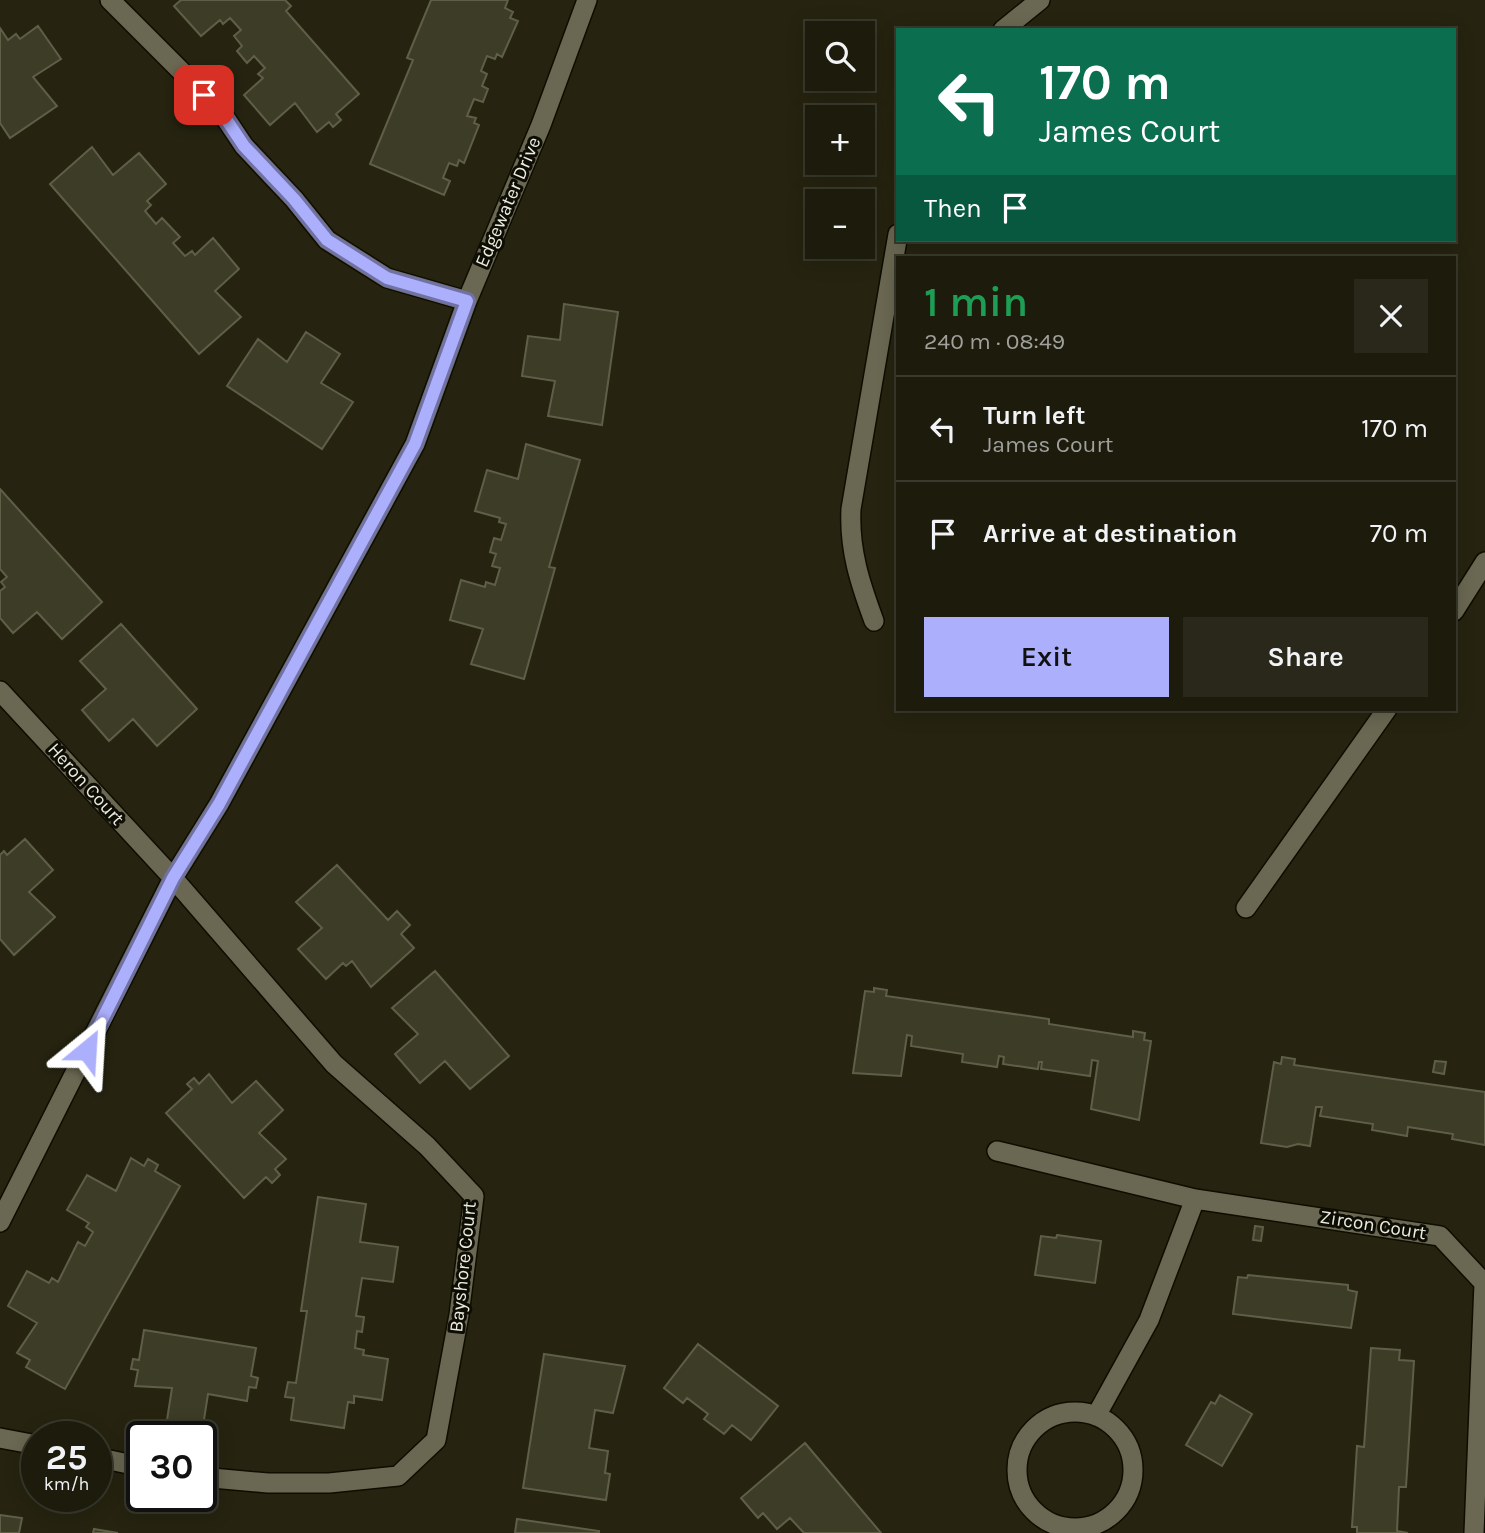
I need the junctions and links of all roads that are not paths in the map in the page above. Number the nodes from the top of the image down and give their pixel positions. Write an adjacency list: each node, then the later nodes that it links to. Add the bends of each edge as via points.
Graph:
1 (110, 0): 6 (street, via 220,110 244,146 327,240 387,278)
2 (587, 0): 6 (street, Edgewater Drive, via 541,125)
3 (1040, 0): 4 (street)
4 (1005, 28)
5 (897, 242): 9 (street, via 851,509 855,568)
6 (467, 301): 12 (street, Edgewater Drive, via 415,444 219,804)
7 (1485, 562): 8 (street)
8 (1456, 608)
9 (874, 621)
10 (0, 691): 12 (street, Heron Court)
11 (1386, 711): 13 (street)
12 (173, 878): 16 (street, Edgewater Drive); 20 (street, Bayshore Court, via 334,1064 427,1146 474,1196 436,1440 398,1476 316,1483)
13 (1245, 908)
14 (997, 1151): 15 (street, Zircon Court)
15 (1195, 1199): 17 (street, via 1149,1320); 22 (street, Zircon Court, via 1440,1236 1484,1283)
16 (0, 1222)
17 (1096, 1416): 21 (street, via 1124,1438 1134,1472 1121,1506 1108,1518); 21 (street, via 1056,1415 1038,1425 1018,1459 1024,1498 1037,1513)
18 (0, 1438): 19 (street)
19 (21, 1443)
20 (217, 1479)
21 (1073, 1531)
22 (1474, 1533)

